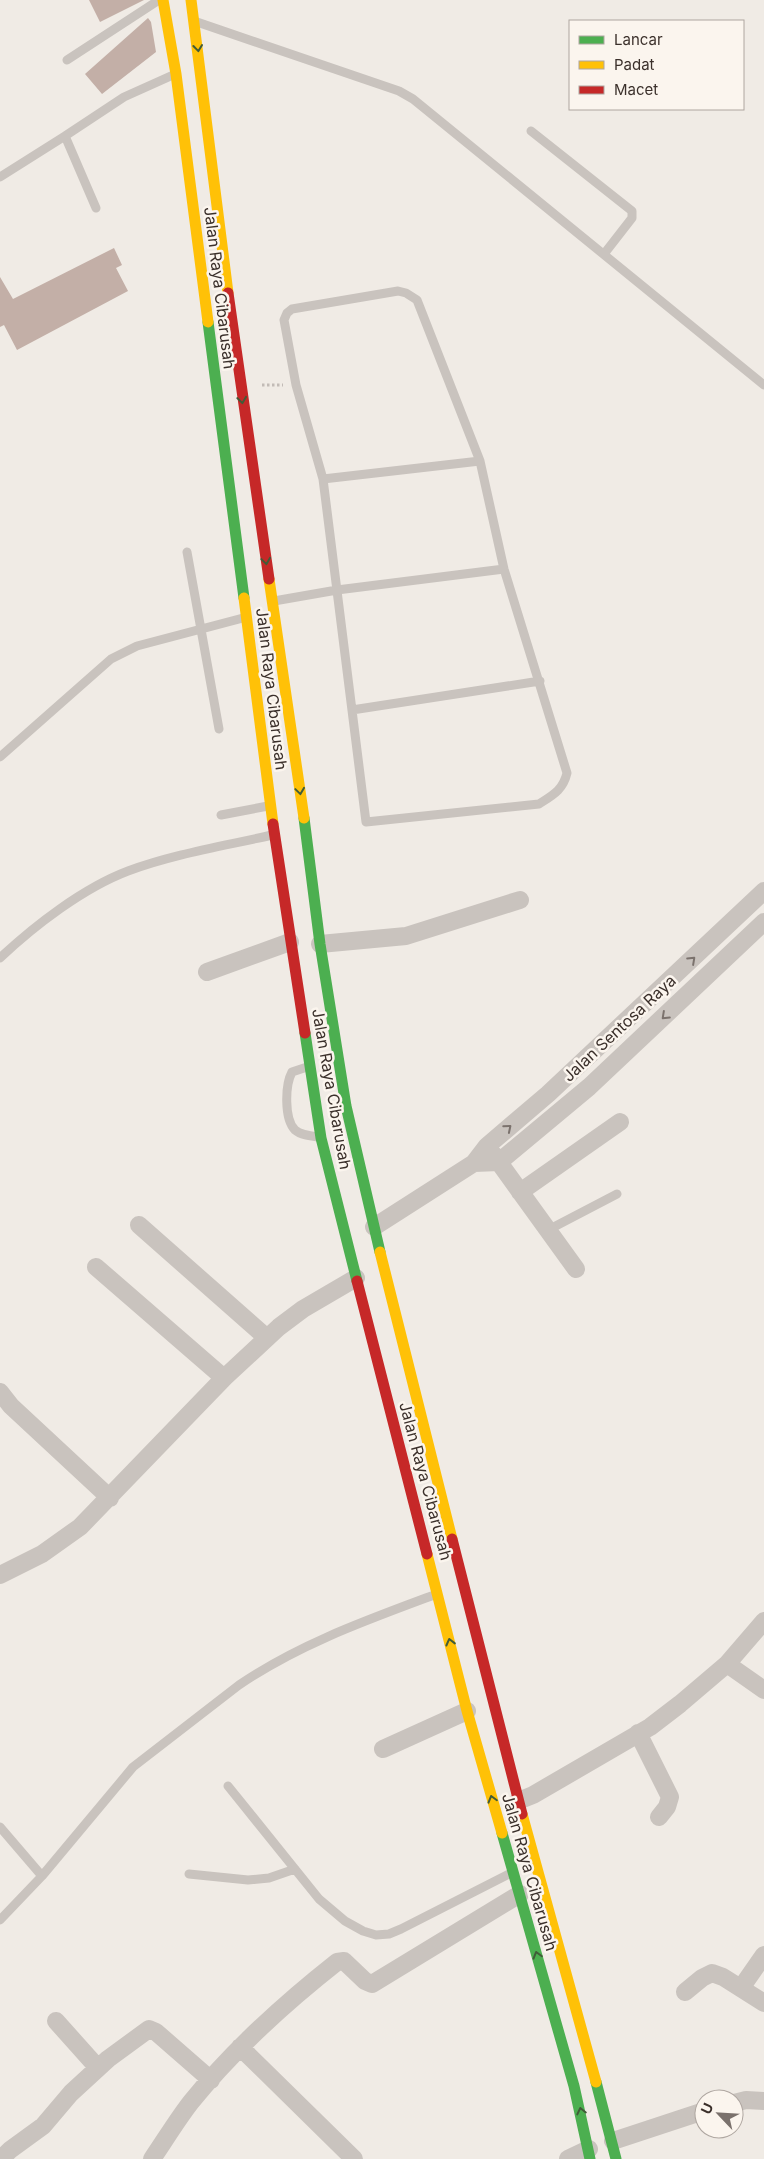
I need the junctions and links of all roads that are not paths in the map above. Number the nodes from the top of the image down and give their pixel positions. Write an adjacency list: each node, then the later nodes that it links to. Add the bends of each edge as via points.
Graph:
1 (159, 0): 5 (lane)
2 (163, 0): 6 (main road, Jalan Raya Cibarusah)
3 (191, 0): 4 (main road, Jalan Raya Cibarusah)
4 (195, 22): 11 (lane, via 399,91); 18 (main road, Jalan Raya Cibarusah, one-way to 18, via 240,385)
5 (67, 60)
6 (176, 74): 8 (lane, via 124,97); 19 (main road, Jalan Raya Cibarusah)
7 (531, 131): 11 (lane, via 632,211 632,218)
8 (65, 136): 9 (lane); 10 (lane)
9 (0, 177)
10 (96, 208)
11 (604, 254): 12 (lane)
12 (764, 385)
13 (480, 461): 14 (lane); 14 (lane, via 416,300 398,291 292,309 284,320 296,385); 16 (lane)
14 (323, 479): 17 (lane)
15 (187, 552): 20 (lane)
16 (504, 569): 17 (lane); 21 (lane)
17 (337, 590): 18 (lane); 22 (lane)
18 (272, 601): 32 (main road, Jalan Raya Cibarusah, one-way to 32)
19 (246, 617): 20 (lane); 25 (main road, Jalan Raya Cibarusah)
20 (201, 628): 23 (lane); 24 (lane, via 137,646 111,659)
21 (540, 681): 22 (lane); 22 (lane, via 567,773 559,792 539,804 366,822)
22 (352, 710)
23 (219, 729)
24 (0, 757)
25 (270, 805): 26 (lane); 27 (main road, Jalan Raya Cibarusah)
26 (222, 815)
27 (274, 835): 31 (main road, Jalan Raya Cibarusah); 33 (lane, via 189,854 103,883 49,917)
28 (764, 891): 38 (street, Jalan Sentosa Raya, one-way to 28, via 548,1094)
29 (520, 900): 32 (street, via 406,936)
30 (764, 922): 39 (street, Jalan Sentosa Raya, one-way to 39, via 589,1087)
31 (290, 942): 34 (street); 35 (main road, Jalan Raya Cibarusah)
32 (320, 944): 44 (main road, Jalan Raya Cibarusah, via 346,1106)
33 (0, 958)
34 (206, 972)
35 (310, 1066): 37 (main road, Jalan Raya Cibarusah); 37 (lane, via 292,1072 287,1081 290,1124 296,1131)
36 (620, 1122): 41 (street)
37 (321, 1138): 48 (main road, Jalan Raya Cibarusah)
38 (487, 1146): 39 (street); 40 (street, Jalan Sentosa Raya)
39 (499, 1162): 40 (street); 41 (street)
40 (474, 1163): 44 (street, Jalan Sentosa Raya)
41 (520, 1192): 45 (street)
42 (617, 1194): 45 (lane)
43 (139, 1225): 49 (street)
44 (374, 1227): 62 (main road, Jalan Raya Cibarusah)
45 (548, 1230): 47 (street)
46 (96, 1267): 50 (street)
47 (576, 1269)
48 (356, 1278): 49 (street, via 303,1309); 54 (main road, Jalan Raya Cibarusah)
49 (267, 1338): 50 (street)
50 (224, 1378): 52 (street)
51 (0, 1392): 52 (street, via 10,1406)
52 (110, 1498): 53 (street, via 65,1538 42,1554)
53 (0, 1575)
54 (438, 1593): 58 (main road, Jalan Raya Cibarusah, one-way to 54); 68 (lane, via 340,1630 239,1685 133,1768)
55 (764, 1621): 56 (street)
56 (727, 1664): 57 (street); 59 (street, via 680,1704)
57 (764, 1690)
58 (467, 1711): 60 (street); 66 (main road, Jalan Raya Cibarusah, one-way to 58)
59 (638, 1733): 62 (street); 63 (street, via 670,1797)
60 (383, 1749)
61 (228, 1786): 65 (lane)
62 (518, 1801): 82 (main road, Jalan Raya Cibarusah)
63 (660, 1818)
64 (0, 1827): 68 (lane)
65 (295, 1869): 66 (lane, via 319,1899 345,1921 376,1935 401,1929); 67 (lane, via 269,1878 248,1880)
66 (514, 1872): 69 (main road, Jalan Raya Cibarusah)
67 (189, 1874)
68 (42, 1876): 70 (lane)
69 (520, 1894): 76 (street, via 372,1984 344,1961 337,1962 296,1994); 83 (main road, Jalan Raya Cibarusah, one-way to 69)
70 (0, 1920)
71 (764, 1954): 72 (street)
72 (741, 1988): 73 (street, via 712,1973); 74 (street)
73 (685, 1992)
74 (764, 2003)
75 (56, 2021): 77 (street)
76 (240, 2047): 78 (street); 86 (street)
77 (98, 2068): 78 (street, via 150,2029); 84 (street, via 43,2126)
78 (211, 2080): 85 (street)
79 (744, 2100): 80 (street)
80 (764, 2101)
81 (694, 2114): 82 (street)
82 (613, 2141): 83 (main road); 88 (main road, Jalan Raya Cibarusah)
83 (590, 2154): 87 (street)
84 (4, 2158)
85 (152, 2159)
86 (354, 2159)
87 (568, 2159)
88 (616, 2159)

